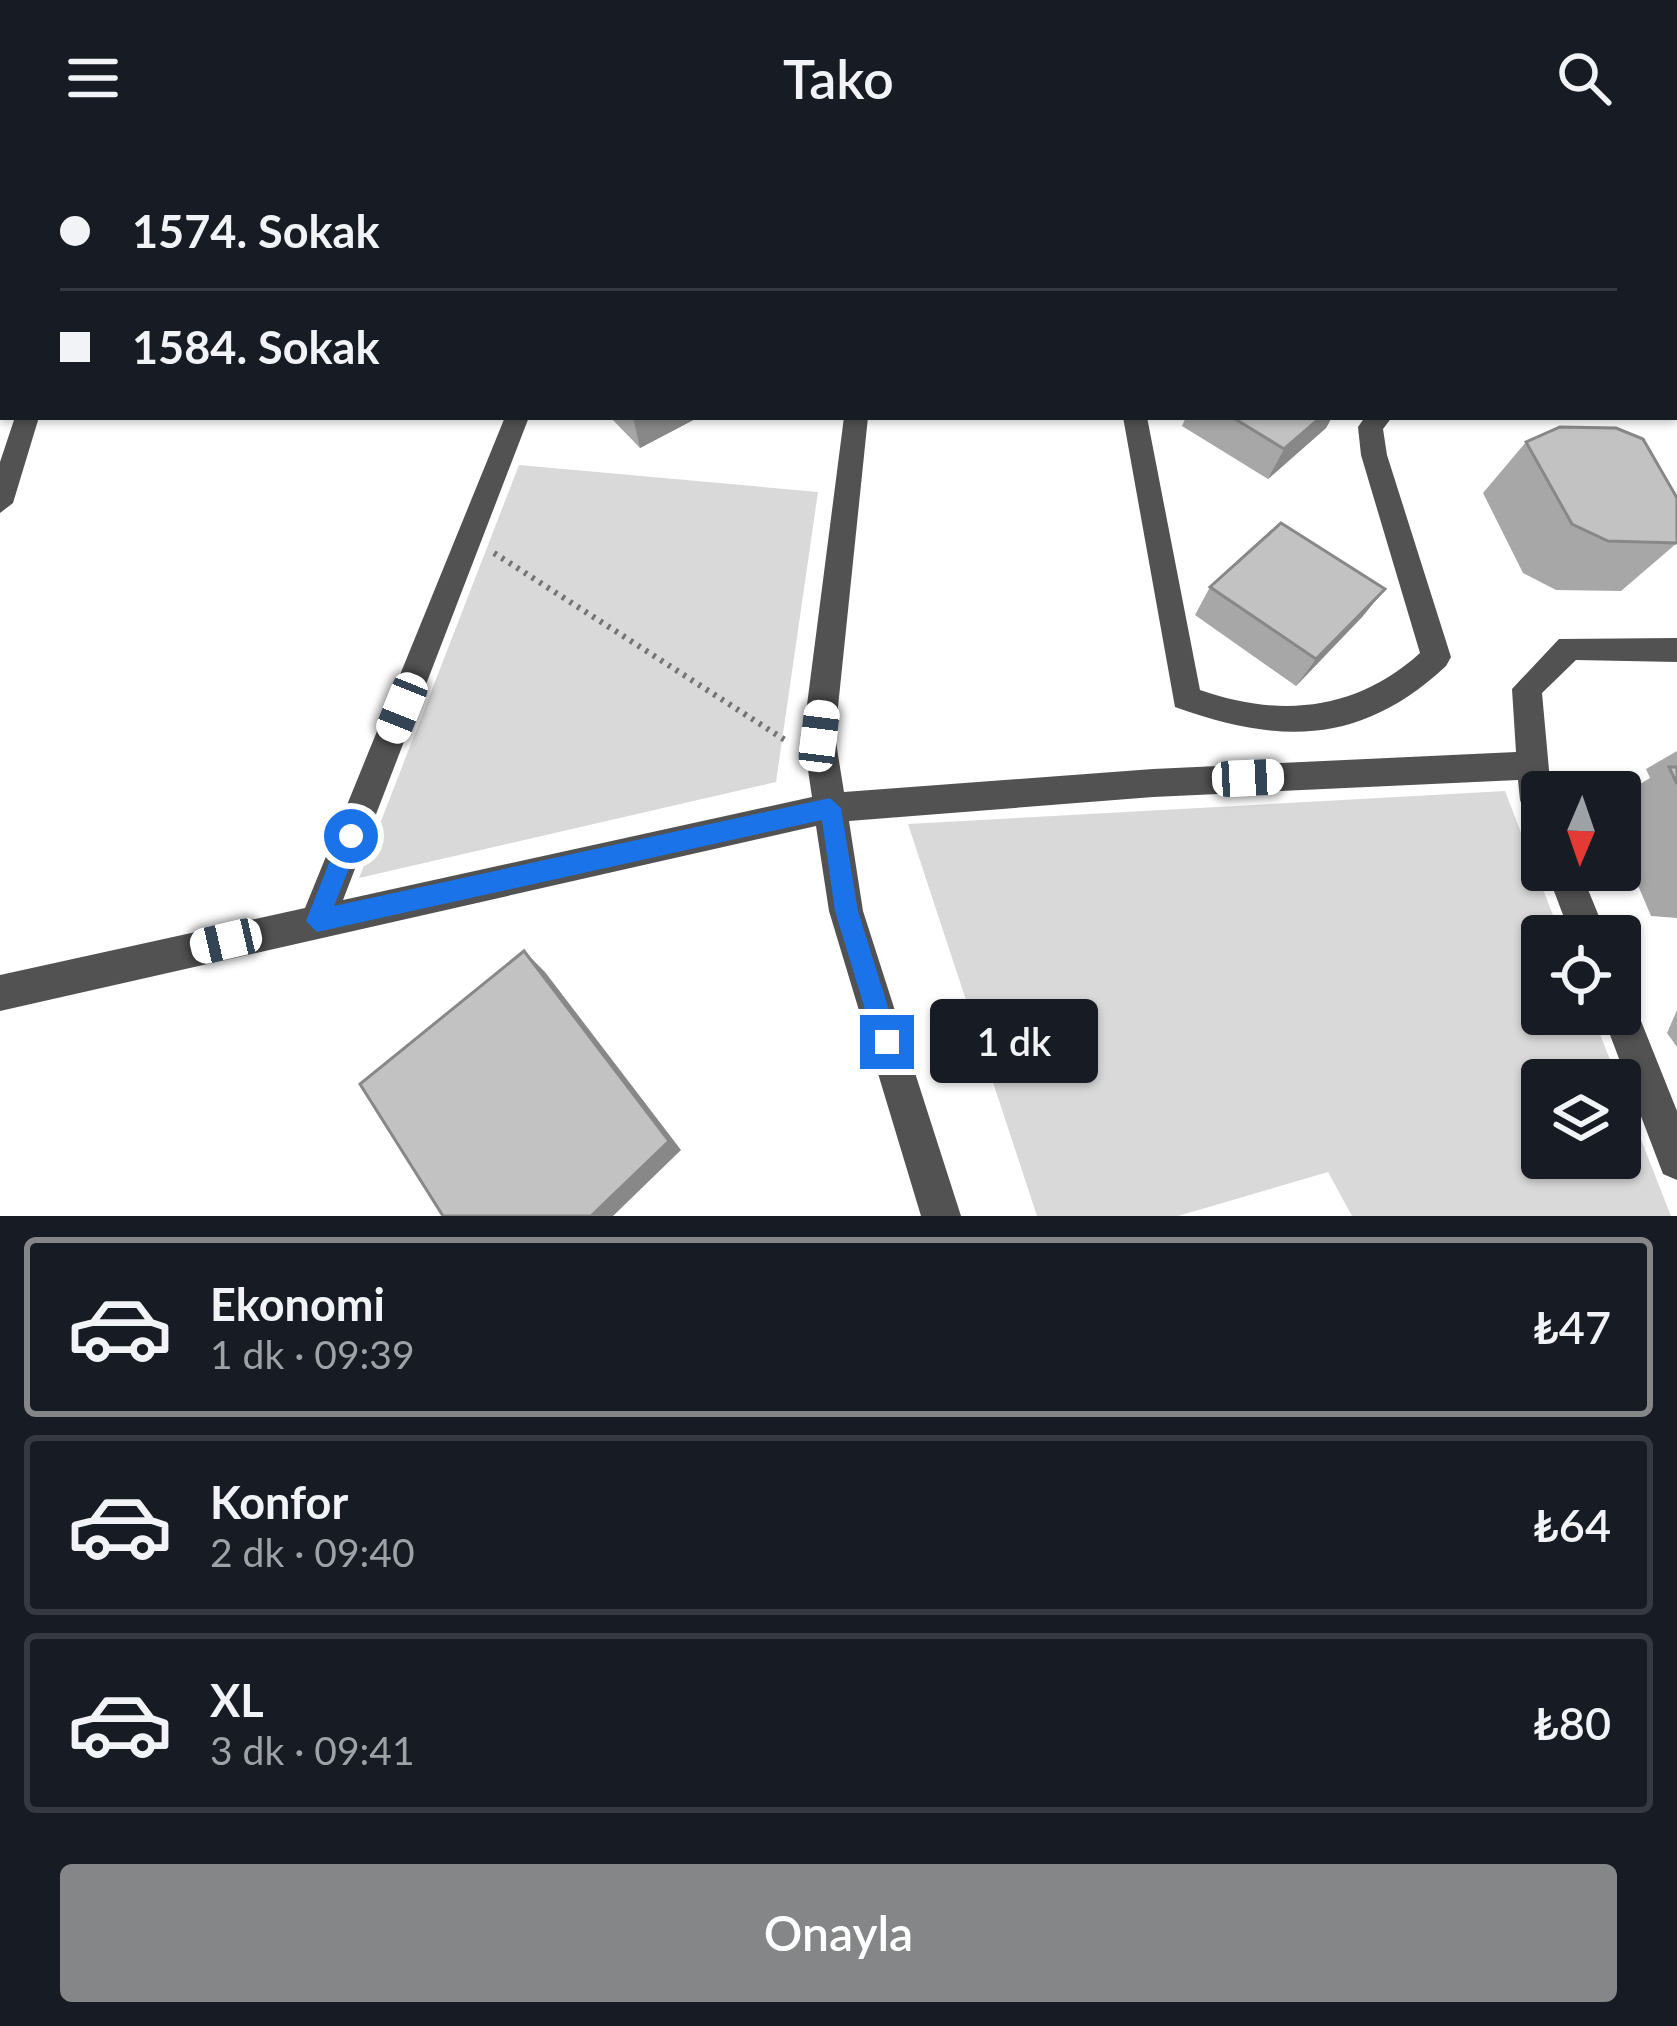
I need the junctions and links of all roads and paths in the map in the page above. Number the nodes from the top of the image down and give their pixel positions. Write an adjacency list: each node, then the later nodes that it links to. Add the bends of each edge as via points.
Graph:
1 (26, 420): 6 (street)
2 (516, 420): 7 (street)
3 (856, 420): 9 (street, via 819,736)
4 (1136, 420): 5 (street, via 1186,698 1265,722 1381,704 1436,657 1375,454 1370,427)
5 (1377, 420)
6 (0, 503)
7 (469, 537): 9 (path); 13 (street)
8 (1677, 650): 10 (street, via 1569,648 1527,689)
9 (824, 765): 12 (street)
10 (1533, 765): 11 (street); 12 (street)
11 (1534, 771)
12 (830, 808): 13 (street); 17 (street, via 846,911)
13 (317, 921): 14 (street)
14 (0, 993)
15 (1628, 1035): 16 (street)
16 (1677, 1160)
17 (941, 1216)

